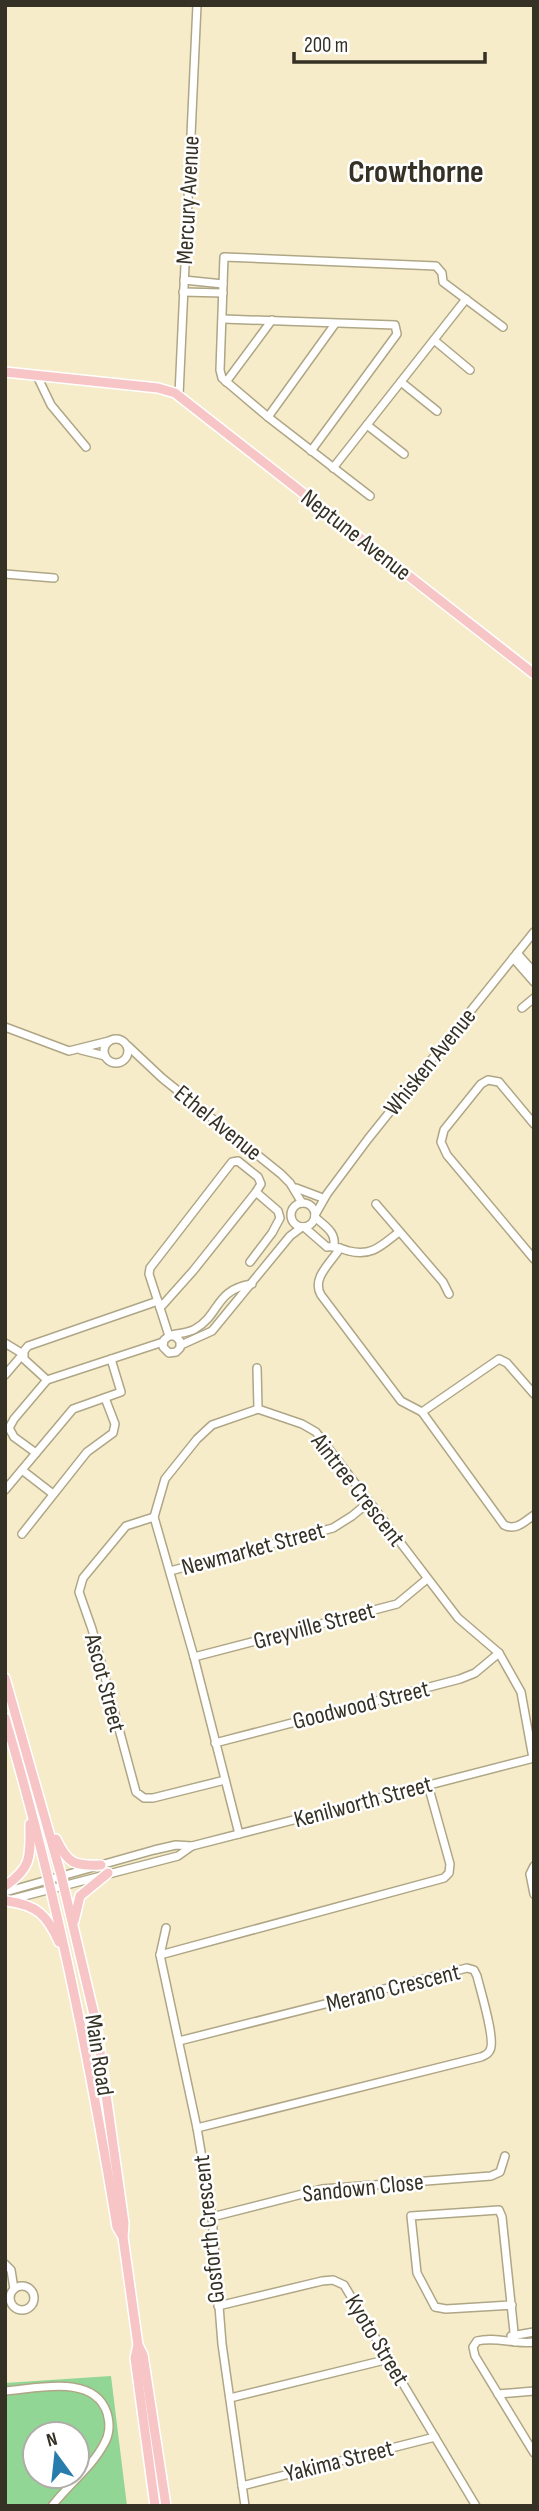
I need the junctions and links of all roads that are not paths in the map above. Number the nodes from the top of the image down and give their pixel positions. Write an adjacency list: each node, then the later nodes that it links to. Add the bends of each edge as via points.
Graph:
1 (197, 5): 2 (street, Mercury Avenue)
2 (184, 281): 3 (street); 4 (street, Mercury Avenue)
3 (223, 284): 5 (street); 6 (street, via 224,257 436,266 443,282)
4 (184, 292): 5 (street); 18 (street, Mercury Avenue)
5 (223, 293): 7 (street)
6 (466, 299): 10 (street); 11 (street)
7 (223, 319): 8 (street); 15 (street, via 220,370)
8 (272, 320): 9 (street); 15 (street)
9 (335, 324): 20 (street); 23 (street, via 395,325 397,334)
10 (503, 327)
11 (434, 340): 12 (street); 16 (street)
12 (470, 370)
13 (5, 374): 14 (main road); 17 (main road)
14 (39, 380): 17 (main road); 22 (street, via 51,405)
15 (226, 382): 20 (street)
16 (401, 382): 19 (street); 21 (street)
17 (106, 383): 18 (main road, via 158,388)
18 (179, 395): 29 (main road, Neptune Avenue)
19 (437, 411)
20 (268, 418): 23 (street)
21 (367, 425): 24 (street); 25 (street)
22 (86, 447)
23 (311, 451): 25 (street)
24 (404, 454)
25 (333, 468): 26 (street)
26 (370, 496)
27 (5, 574): 28 (street)
28 (54, 578)
29 (532, 669)
30 (534, 932): 31 (street, Whisken Avenue)
31 (515, 956): 32 (street); 33 (street); 48 (street, Whisken Avenue)
32 (534, 972)
33 (534, 982)
34 (534, 998): 35 (street)
35 (522, 1008)
36 (5, 1027): 38 (street)
37 (5, 1032): 38 (street)
38 (36, 1040): 41 (street, via 62,1050)
39 (109, 1041): 40 (street, via 120,1039); 41 (street); 42 (street)
40 (128, 1046): 43 (street); 44 (street, Ethel Avenue)
41 (81, 1050): 42 (street)
42 (104, 1056): 43 (street, via 113,1063)
43 (123, 1061): 44 (street)
44 (146, 1064): 46 (street, Ethel Avenue)
45 (534, 1124): 58 (street, via 499,1082 491,1079 481,1084 444,1130 441,1142)
46 (291, 1184): 48 (street, via 302,1192); 49 (street, Ethel Avenue); 51 (street)
47 (256, 1192): 59 (street, via 278,1211 279,1218); 62 (street, via 193,1271); 62 (street, via 261,1184 258,1177 239,1161 232,1162 150,1268)
48 (324, 1195): 49 (street, Whisken Avenue); 52 (street, Whisken Avenue)
49 (303, 1203): 51 (street); 52 (street, via 312,1207)
50 (376, 1204): 55 (street)
51 (294, 1207): 53 (street)
52 (315, 1216): 54 (street); 57 (street, via 331,1231)
53 (292, 1221): 54 (street); 56 (street)
54 (303, 1227): 56 (street); 57 (street, via 326,1246)
55 (399, 1232): 57 (street, via 373,1252); 61 (street)
56 (290, 1236): 60 (street)
57 (337, 1247): 74 (street, via 318,1279 319,1292 401,1401)
58 (534, 1259)
59 (250, 1262)
60 (253, 1284): 63 (street, via 227,1291 193,1330); 65 (street, via 212,1331)
61 (449, 1294)
62 (159, 1304): 63 (street); 66 (street, via 32,1343)
63 (168, 1338): 65 (street, via 179,1339); 65 (street, via 164,1349 169,1353); 67 (street)
64 (5, 1343): 66 (street)
65 (181, 1345)
66 (23, 1354): 69 (street); 70 (street)
67 (111, 1359): 70 (street); 72 (street, via 121,1389)
68 (257, 1368): 73 (street)
69 (5, 1376)
70 (47, 1380): 75 (street)
71 (534, 1394): 74 (street, via 499,1359)
72 (106, 1398): 76 (street, via 74,1409); 79 (street, via 115,1424 113,1433 87,1452)
73 (258, 1409): 80 (street, Aintree Crescent, via 316,1432); 82 (street, via 205,1430 165,1479)
74 (422, 1412): 81 (street, via 504,1525 518,1527)
75 (7, 1431): 76 (street)
76 (36, 1453): 77 (street)
77 (22, 1470): 78 (street); 79 (street)
78 (5, 1490)
79 (53, 1494): 83 (street)
80 (369, 1502): 84 (street, Newmarket Street, via 333,1528); 85 (street, Aintree Crescent)
81 (534, 1515)
82 (154, 1517): 84 (street); 92 (street, Ascot Street, via 123,1528 83,1578 80,1598 136,1792 153,1798)
83 (22, 1534)
84 (170, 1571): 87 (street)
85 (427, 1579): 86 (street, Aintree Crescent, via 463,1623); 87 (street, Greyville Street, via 397,1604)
86 (499, 1653): 90 (street, Goodwood Street, via 460,1679); 91 (street, Aintree Crescent, via 521,1692)
87 (194, 1657): 90 (street)
88 (5, 1678): 95 (main road)
89 (5, 1718): 94 (main road, Main Road)
90 (215, 1743): 92 (street)
91 (533, 1758): 93 (street, Kenilworth Street)
92 (225, 1780): 96 (street)
93 (428, 1785): 96 (street, Kenilworth Street); 111 (street, via 450,1864 444,1878)
94 (30, 1810): 103 (main road, Main Road); 105 (main road, via 28,1861)
95 (46, 1819): 99 (main road, via 69,1860 81,1866); 104 (main road, Main Road)
96 (239, 1834): 97 (street, Kenilworth Street)
97 (192, 1846): 98 (street, Kenilworth Street, via 170,1846); 101 (street, Kenilworth Street, via 178,1856)
98 (122, 1859): 99 (street, Kenilworth Street); 101 (street)
99 (101, 1865): 104 (street, Kenilworth Street)
100 (534, 1866): 107 (street, via 530,1874)
101 (124, 1869): 102 (street, Kenilworth Street)
102 (108, 1873): 104 (street, Kenilworth Street); 109 (main road, via 80,1896)
103 (49, 1879): 104 (street); 106 (main road, Main Road); 108 (street)
104 (62, 1880): 106 (street); 109 (main road, Main Road)
105 (5, 1886)
106 (51, 1889): 108 (street); 112 (main road, Main Road)
107 (533, 1890)
108 (6, 1898): 112 (main road, via 44,1916)
109 (73, 1927): 117 (main road, Main Road, via 100,2048)
110 (166, 1928): 111 (street, Gosforth Crescent)
111 (160, 1955): 113 (street, Gosforth Crescent)
112 (66, 1960): 117 (main road, Main Road, via 87,2049 117,2227)
113 (179, 2041): 114 (street, Gosforth Crescent); 114 (street, Merano Crescent, via 467,1968 477,1976 491,2034 492,2048 481,2057)
114 (197, 2128): 116 (street, Gosforth Crescent)
115 (505, 2157): 116 (street, Sandown Close, via 500,2172 491,2176 314,2190)
116 (212, 2217): 121 (street, Gosforth Crescent)
117 (123, 2237): 128 (main road, Main Road, via 143,2355)
118 (5, 2264): 119 (street, via 11,2270)
119 (14, 2289)
120 (512, 2305): 120 (street, via 499,2210 411,2216 416,2273 435,2307); 123 (street)
121 (218, 2306): 125 (street, Kyoto Street, via 338,2281); 130 (street, Gosforth Crescent)
122 (534, 2332): 123 (street)
123 (515, 2338): 124 (street); 129 (street, via 482,2339 473,2347)
124 (534, 2342)
125 (389, 2359): 130 (street); 131 (street, Kyoto Street)
126 (534, 2390): 129 (street)
127 (5, 2391): 134 (street, via 76,2387 97,2397 106,2409 109,2432 103,2446)
128 (144, 2393): 135 (main road); 136 (main road)
129 (498, 2394): 132 (street)
130 (230, 2398): 133 (street, Gosforth Crescent)
131 (435, 2437): 133 (street, Yakima Street); 138 (street, Kyoto Street)
132 (534, 2453)
133 (242, 2486): 137 (street, Gosforth Crescent)
134 (52, 2506)
135 (155, 2506)
136 (166, 2506)
137 (245, 2506)
138 (476, 2506)

